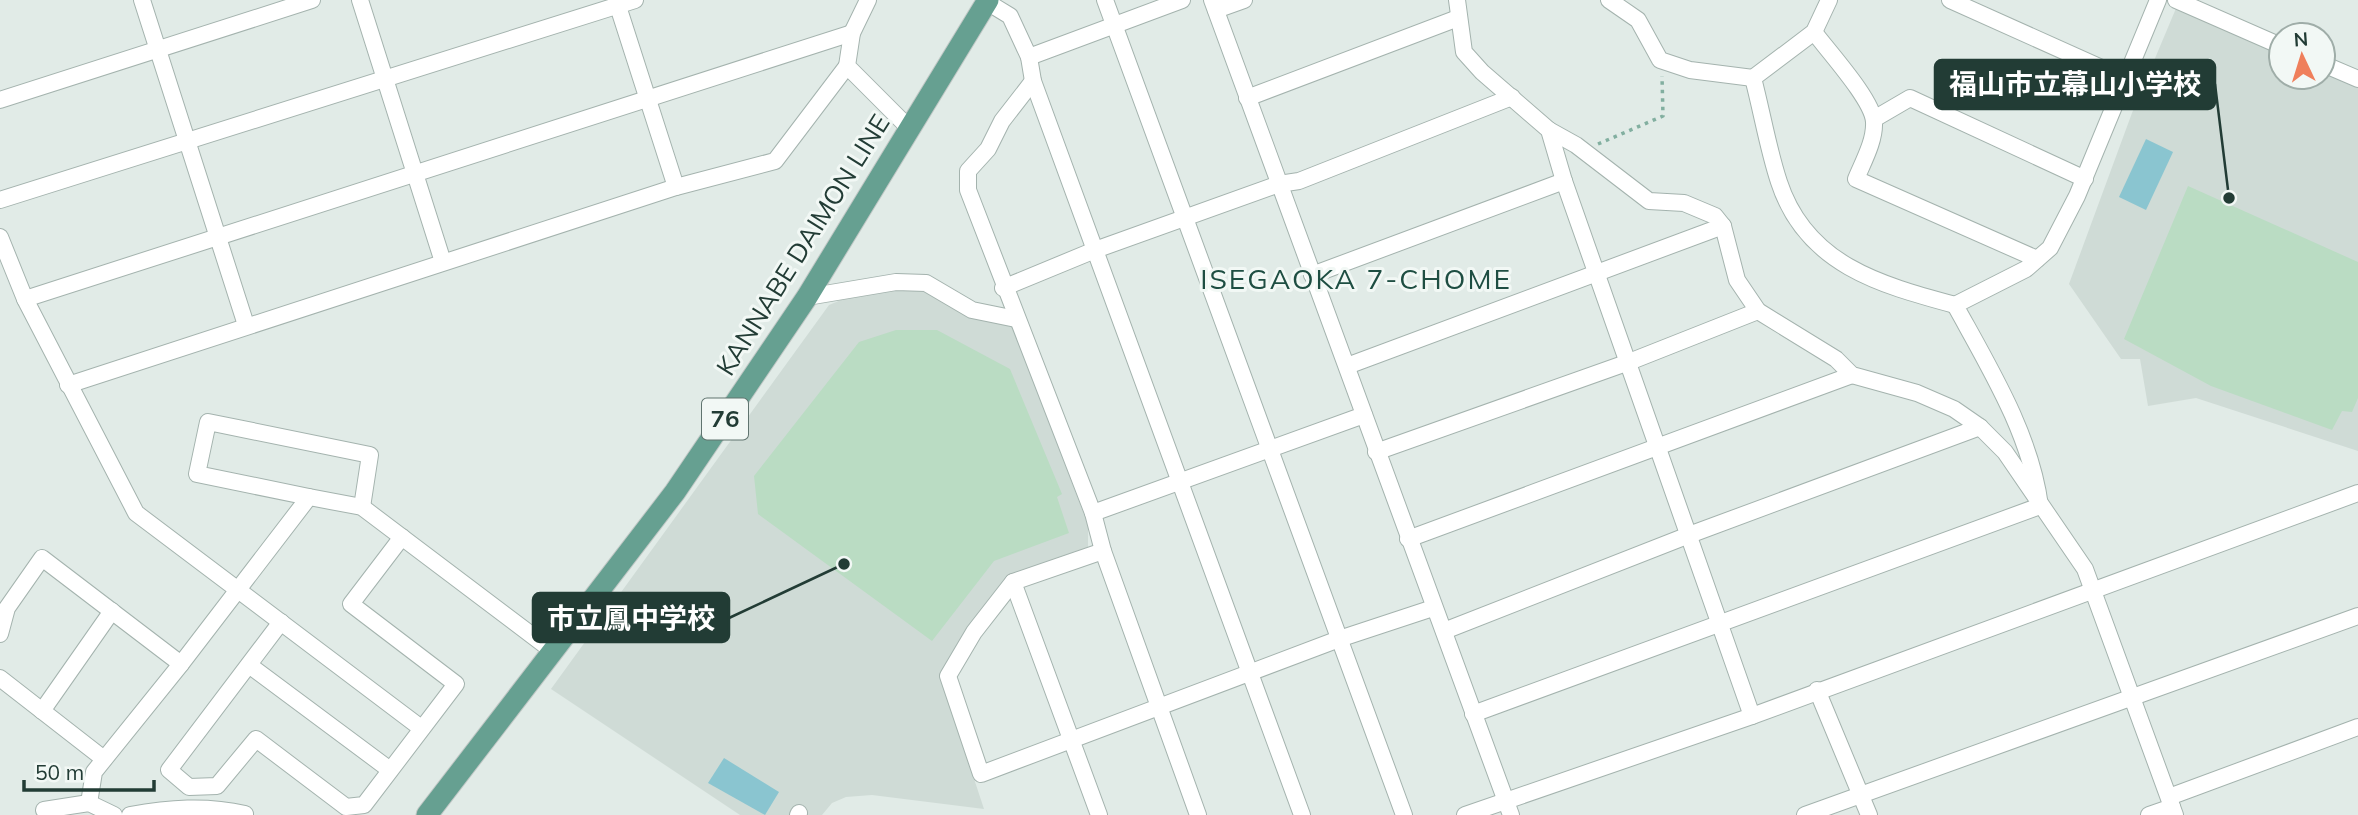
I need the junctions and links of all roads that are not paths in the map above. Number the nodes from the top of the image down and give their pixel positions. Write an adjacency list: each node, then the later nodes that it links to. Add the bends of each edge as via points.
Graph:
1 (142, 0): 23 (street)
2 (312, 0): 23 (street)
3 (360, 0): 27 (street)
4 (635, 0): 16 (street)
5 (868, 0): 21 (street)
6 (1105, 0): 19 (street)
7 (1182, 0): 19 (street)
8 (1244, 0): 17 (street)
9 (1457, 0): 18 (street)
10 (1609, 0): 28 (street, via 1638,20 1660,60 1690,70)
11 (1829, 0): 20 (street)
12 (1950, 0): 29 (street)
13 (2158, 0): 29 (street)
14 (2176, 0): 22 (street)
15 (988, 1): 24 (street, via 1010,16); 37 (main road, KANNABE DAIMON LINE / 76)
16 (617, 3): 27 (street); 34 (street)
17 (1214, 5): 33 (street)
18 (1458, 19): 32 (street, via 1464,51); 33 (street)
19 (1115, 25): 24 (street); 46 (street)
20 (1814, 32): 28 (street); 36 (street)
21 (852, 33): 25 (street); 34 (street)
22 (2267, 40)
23 (158, 50): 35 (street); 39 (street)
24 (1029, 57): 31 (street)
25 (847, 66): 37 (street); 44 (street, via 775,161)
26 (2337, 70): 30 (street)
27 (384, 78): 39 (street); 40 (street)
28 (1753, 78): 58 (street, via 1779,184 1800,223 1838,263 1894,289)
29 (2126, 79): 41 (street)
30 (2358, 79)
31 (1033, 81): 50 (street); 55 (street, via 968,171 968,191)
32 (1512, 97): 38 (street); 43 (street, via 1298,181)
33 (1247, 98): 43 (street)
34 (647, 99): 40 (street); 44 (street)
35 (0, 100)
36 (1874, 119): 41 (street, via 1910,98); 51 (street, via 1873,135 1856,179)
37 (910, 129): 56 (main road, KANNABE DAIMON LINE / 76)
38 (1549, 130): 42 (street); 47 (street, via 1649,201 1684,202 1715,216)
39 (187, 140): 45 (street); 49 (street)
40 (415, 173): 49 (street); 52 (street)
41 (2085, 178): 51 (street, via 2050,248)
42 (1564, 181): 53 (street); 54 (street)
43 (1279, 184): 46 (street); 54 (street)
44 (676, 187): 52 (street)
45 (0, 200)
46 (1184, 218): 50 (street); 69 (street)
47 (1723, 226): 53 (street); 59 (street, via 1737,280)
48 (0, 237): 57 (street)
49 (218, 237): 57 (street); 61 (street)
50 (1095, 250): 55 (street); 71 (street)
51 (2037, 259): 58 (street)
52 (443, 262): 61 (street)
53 (1597, 273): 62 (street); 63 (street)
54 (1312, 275): 63 (street)
55 (1003, 288): 60 (street)
56 (807, 296): 60 (street, via 896,282 926,283 972,310); 92 (main road, KANNABE DAIMON LINE / 76, via 675,492)
57 (25, 299): 65 (street)
58 (1955, 305): 74 (street, via 1996,379 2036,477)
59 (1758, 311): 62 (street); 64 (street, via 1836,359)
60 (1016, 319): 76 (street)
61 (246, 325): 65 (street)
62 (1629, 362): 68 (street); 70 (street)
63 (1348, 366): 66 (street)
64 (1852, 376): 67 (street, via 1917,393); 68 (street)
65 (68, 385): 83 (street, via 136,513)
66 (1364, 415): 69 (street); 70 (street)
67 (1980, 427): 74 (street, via 2005,452); 77 (street)
68 (1658, 447): 77 (street); 79 (street)
69 (1270, 449): 71 (street); 91 (street)
70 (1377, 452): 79 (street)
71 (1180, 481): 76 (street); 95 (street)
72 (2358, 493): 82 (street)
73 (309, 497): 75 (street); 75 (street, via 197,474 208,422 370,455); 83 (street)
74 (2040, 506): 82 (street, via 2085,569); 88 (street)
75 (362, 507): 78 (street)
76 (1093, 513): 80 (street)
77 (1689, 535): 88 (street); 89 (street)
78 (402, 537): 92 (street); 104 (street, via 351,604 456,684)
79 (1408, 539): 84 (street)
80 (1102, 551): 81 (street); 99 (street)
81 (1013, 582): 105 (street); 105 (street, via 974,632 948,676 981,774)
82 (2093, 589): 97 (street); 98 (street)
83 (239, 591): 87 (street); 93 (street)
84 (1433, 608): 89 (street); 91 (street)
85 (112, 611): 90 (street, via 42,558 7,608); 93 (street); 100 (street)
86 (2358, 616): 98 (street)
87 (281, 622): 94 (street); 104 (street)
88 (1720, 624): 101 (street); 102 (street)
89 (1444, 631): 101 (street)
90 (0, 634)
91 (1339, 639): 95 (street); 120 (street)
92 (554, 652): 116 (main road, KANNABE DAIMON LINE / 76)
93 (181, 664): 106 (street)
94 (249, 665): 107 (street); 107 (street, via 169,770 189,787 217,786 256,739 346,807 364,805)
95 (1249, 675): 99 (street); 119 (street)
96 (0, 678): 100 (street)
97 (1818, 690): 102 (street); 108 (street)
98 (2131, 698): 108 (street); 110 (street)
99 (1160, 708): 105 (street); 118 (street)
100 (42, 711): 106 (street)
101 (1473, 714): 111 (street)
102 (1752, 716): 111 (street)
103 (2358, 727): 110 (street)
104 (421, 728): 107 (street)
105 (1070, 741): 117 (street)
106 (104, 759): 109 (street, via 94,772)
107 (390, 770)
108 (1861, 795): 122 (street); 123 (street)
109 (89, 803): 112 (street); 113 (street)
110 (2172, 806): 124 (street)
111 (1508, 808): 121 (street)
112 (44, 810)
113 (114, 815)
114 (130, 815): 115 (street, via 190,807)
115 (245, 815)
116 (427, 815)
117 (1099, 815)
118 (1198, 815)
119 (1302, 815)
120 (1404, 815)
121 (1465, 815)
122 (1805, 815)
123 (1869, 815)
124 (2149, 815)

